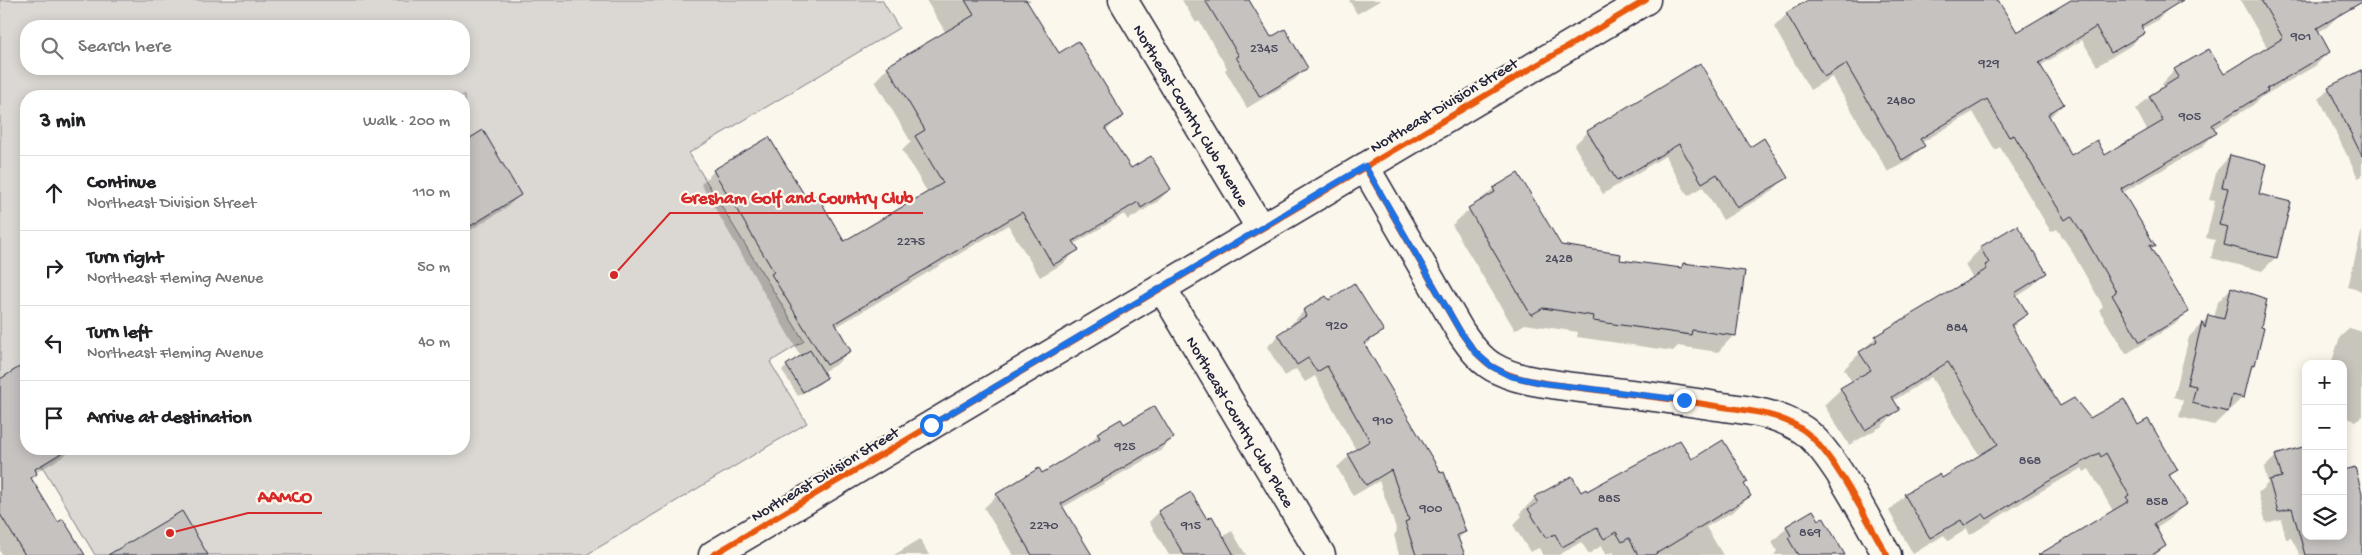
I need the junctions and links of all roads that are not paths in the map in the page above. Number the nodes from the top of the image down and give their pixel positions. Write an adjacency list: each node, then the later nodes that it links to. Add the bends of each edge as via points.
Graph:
1 (1123, 0): 4 (street, Northeast Country Club Avenue)
2 (1646, 0): 3 (street, Northeast Division Street)
3 (1365, 166): 4 (street, Northeast Division Street); 8 (street, via 1460,331 1475,352 1491,366 1510,376 1542,383 1770,414 1800,428 1818,442)
4 (1261, 229): 5 (street, Northeast Division Street)
5 (1162, 288): 6 (street, Northeast Division Street); 7 (street, Northeast Country Club Place)
6 (713, 555)
7 (1321, 555)
8 (1887, 555)

